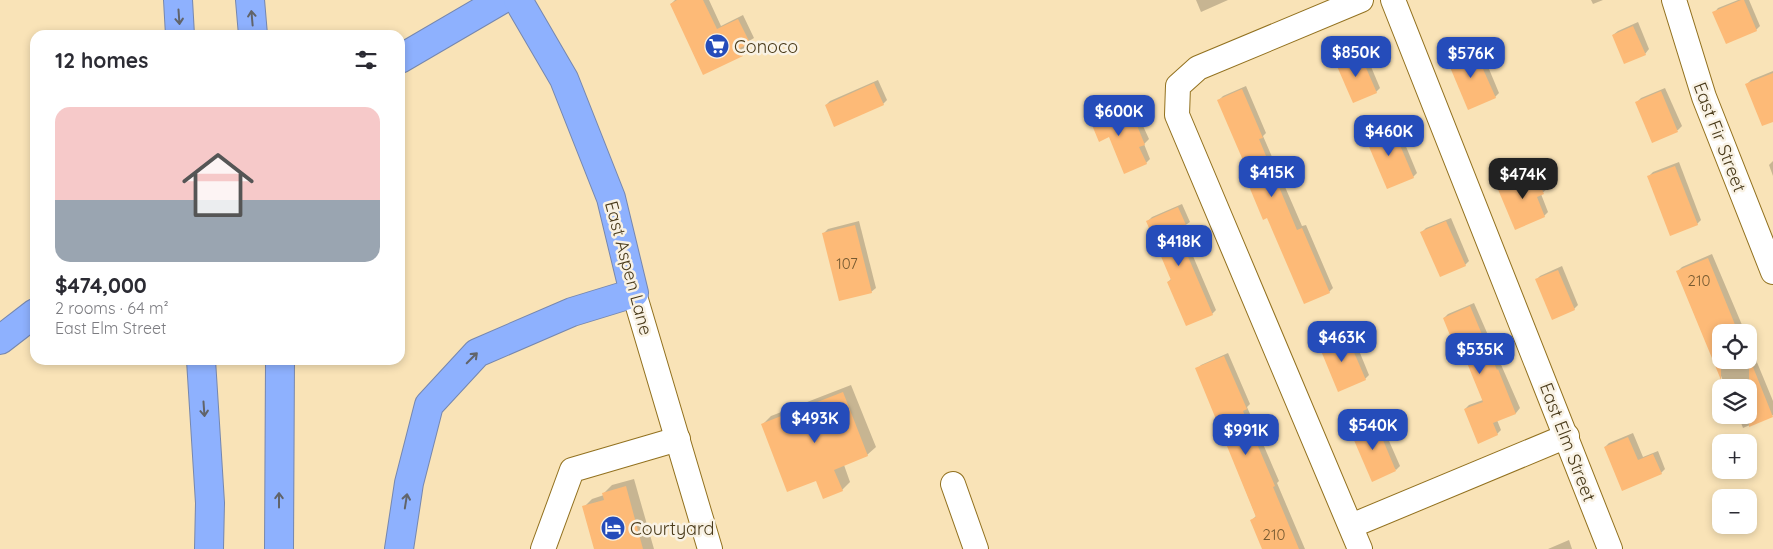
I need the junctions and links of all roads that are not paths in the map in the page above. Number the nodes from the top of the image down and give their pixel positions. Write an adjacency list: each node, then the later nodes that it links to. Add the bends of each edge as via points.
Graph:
1 (178, 0): 8 (highway, one-way to 8)
2 (250, 0): 9 (highway, one-way to 2)
3 (501, 0): 10 (highway)
4 (518, 0): 12 (highway, East Aspen Lane, via 564,79 611,198)
5 (1361, 0): 20 (street, via 1198,68 1178,86 1177,115)
6 (1393, 0): 17 (street, East Elm Street)
7 (1674, 0): 11 (street, East Fir Street, via 1704,97)
8 (180, 30)
9 (253, 30)
10 (405, 56)
11 (1773, 272)
12 (634, 293): 18 (street, East Aspen Lane); 23 (highway, one-way to 12, via 409,483 429,404 476,352 572,312)
13 (30, 318): 14 (highway)
14 (0, 340)
15 (201, 365): 21 (highway, one-way to 21, via 210,503)
16 (280, 365): 22 (highway, one-way to 16)
17 (1567, 436): 20 (street); 28 (street, East Elm Street)
18 (678, 439): 24 (street, via 572,470); 25 (street, East Aspen Lane)
19 (953, 484): 26 (street)
20 (1351, 526): 27 (street)
21 (209, 549)
22 (279, 549)
23 (399, 549)
24 (543, 549)
25 (710, 549)
26 (976, 549)
27 (1360, 549)
28 (1610, 549)

